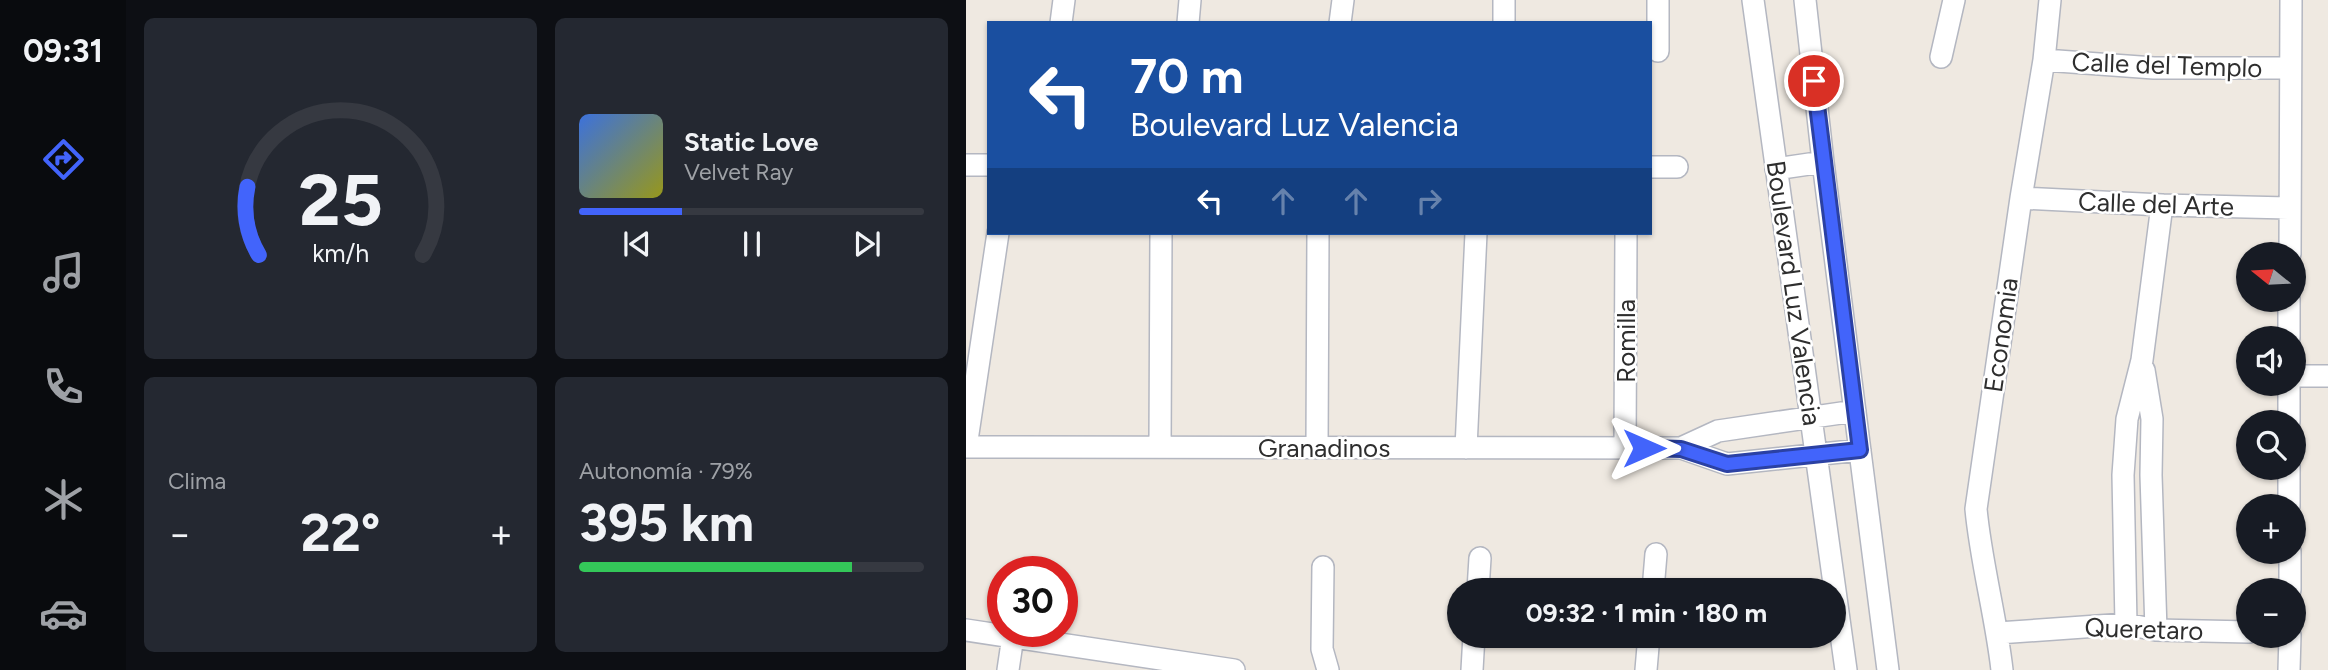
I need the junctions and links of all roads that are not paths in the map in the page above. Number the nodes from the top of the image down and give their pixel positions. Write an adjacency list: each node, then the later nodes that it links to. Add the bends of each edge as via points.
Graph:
1 (1065, 0): 11 (street)
2 (1190, 0): 12 (street)
3 (1343, 0): 13 (street)
4 (1504, 0): 14 (street)
5 (1658, 0): 15 (street)
6 (1753, 0): 24 (street, Boulevard Luz Valencia)
7 (1805, 0): 19 (street, Boulevard Luz Valencia)
8 (1954, 0): 16 (street)
9 (2050, 0): 17 (street, Economia)
10 (2291, 0): 18 (street)
11 (1061, 21)
12 (1188, 21)
13 (1340, 21)
14 (1504, 21)
15 (1658, 51)
16 (1941, 57)
17 (2044, 60): 18 (street, Calle del Templo, via 2154,68); 25 (street, Economia)
18 (2290, 68): 27 (street)
19 (1823, 162): 24 (street); 37 (street, Boulevard Luz Valencia)
20 (966, 165): 21 (street)
21 (987, 165)
22 (1652, 167): 23 (street)
23 (1677, 167)
24 (1776, 169): 38 (street, Boulevard Luz Valencia)
25 (2021, 198): 26 (street, Calle del Arte); 55 (street, Economia, via 1976,509)
26 (2162, 205): 27 (street, Calle del Arte); 34 (street)
27 (2291, 208): 33 (street)
28 (998, 235): 39 (street)
29 (1161, 235): 40 (street)
30 (1318, 235): 41 (street)
31 (1476, 235): 42 (street)
32 (1626, 235): 43 (street, Romilla)
33 (2290, 242)
34 (2142, 360): 52 (street, via 2127,419 2123,475); 54 (street, via 2152,419)
35 (2306, 376): 36 (street)
36 (2328, 376)
37 (1855, 411): 38 (street, Granadinos); 45 (street, Boulevard Luz Valencia)
38 (1811, 417): 44 (street, Granadinos, via 1718,431); 46 (street, Boulevard Luz Valencia)
39 (966, 447): 40 (street, Granadinos)
40 (1160, 447): 41 (street, Granadinos)
41 (1317, 448): 42 (street, Granadinos)
42 (1466, 448): 43 (street, Granadinos)
43 (1625, 448): 44 (street, Granadinos)
44 (1681, 449): 46 (street, Granadinos, via 1727,464)
45 (1860, 450): 46 (street, Granadinos); 70 (street, Boulevard Luz Valencia)
46 (1816, 454): 69 (street, Boulevard Luz Valencia)
47 (1656, 554): 51 (street)
48 (1480, 558): 50 (street)
49 (1323, 566): 66 (street, via 1322,649)
50 (1479, 578)
51 (1654, 578)
52 (2126, 624): 54 (street, Queretaro); 55 (street, Queretaro)
53 (966, 630): 57 (street)
54 (2156, 630): 56 (street, Queretaro)
55 (1998, 632): 71 (street, Economia)
56 (2236, 632)
57 (987, 633)
58 (1011, 647): 64 (street)
59 (1077, 647): 63 (street)
60 (1473, 648): 67 (street)
61 (1648, 648): 68 (street)
62 (2290, 648): 72 (street)
63 (1188, 666): 65 (street)
64 (1008, 670)
65 (1234, 670)
66 (1328, 670)
67 (1472, 670)
68 (1646, 670)
69 (1846, 670)
70 (1888, 670)
71 (2002, 670)
72 (2289, 670)

